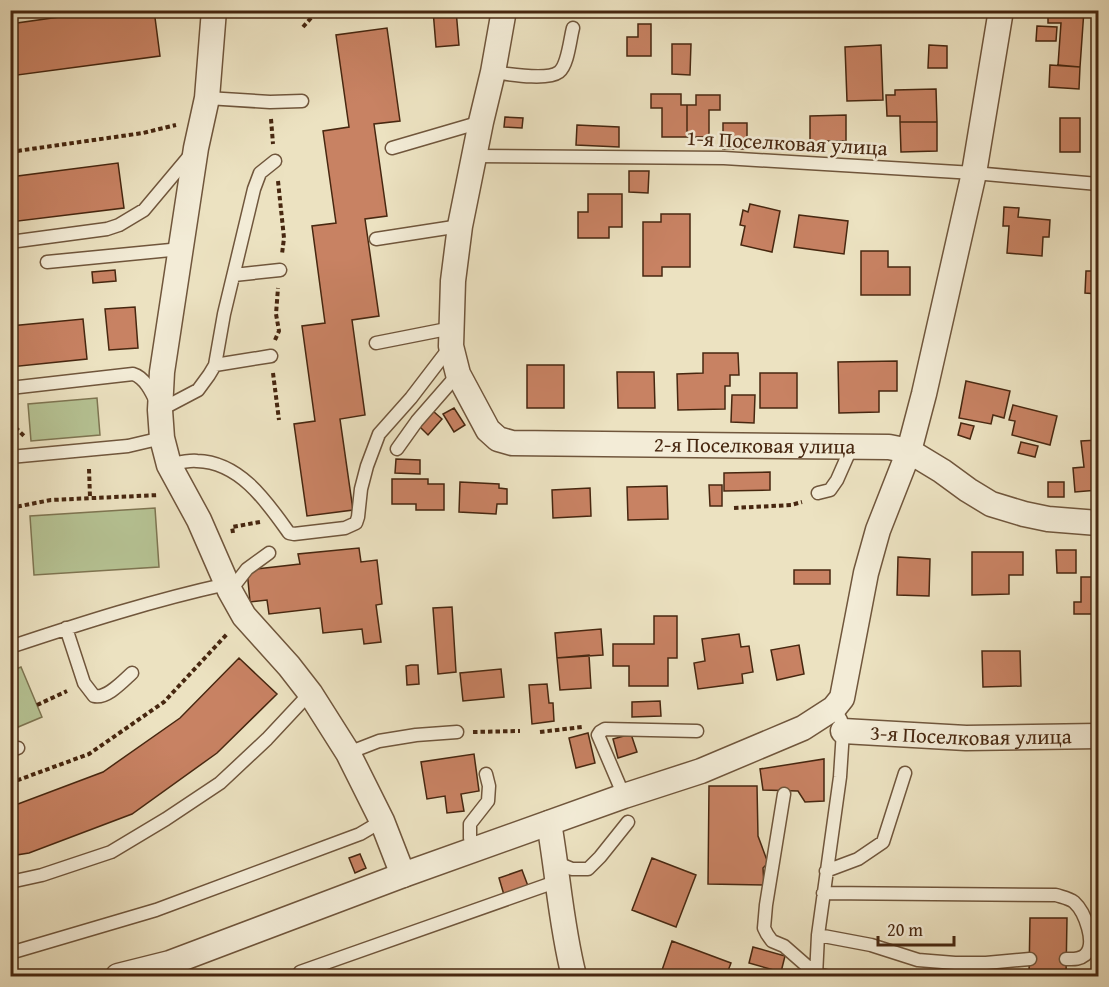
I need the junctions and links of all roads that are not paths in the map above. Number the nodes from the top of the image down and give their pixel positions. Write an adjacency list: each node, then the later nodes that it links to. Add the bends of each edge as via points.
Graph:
1 (214, 10): 7 (street)
2 (504, 10): 5 (street, 2-я Поселковая улица)
3 (1001, 10): 13 (street)
4 (573, 28): 5 (lane, via 559,72 547,77)
5 (493, 72): 8 (street, 2-я Поселковая улица)
6 (302, 101): 7 (lane)
7 (205, 108): 9 (street)
8 (481, 122): 10 (lane); 11 (street, 2-я Поселковая улица)
9 (196, 148): 17 (lane, via 144,210 119,225); 18 (street)
10 (392, 148)
11 (474, 156): 13 (lane, 1-я Поселковая улица, via 724,158); 15 (street, 2-я Поселковая улица)
12 (275, 161): 21 (lane, via 260,173 254,189)
13 (974, 173): 14 (lane, 1-я Поселковая улица); 32 (street)
14 (1098, 184)
15 (460, 226): 16 (lane); 22 (street, 2-я Поселковая улица)
16 (375, 239)
17 (10, 242)
18 (181, 249): 19 (lane); 28 (street, via 162,372)
19 (47, 262)
20 (280, 270): 21 (lane)
21 (234, 275): 25 (lane)
22 (451, 337): 23 (lane); 26 (street, 2-я Поселковая улица); 34 (lane, via 411,398 379,434 361,489 356,524 289,533 250,484 230,471 194,460)
23 (375, 343)
24 (271, 356): 25 (lane)
25 (214, 365): 28 (lane, via 198,390)
26 (458, 374): 30 (street, 2-я Поселковая улица, via 488,429 498,439 512,443); 31 (lane)
27 (10, 388): 28 (lane, via 133,374 144,380)
28 (160, 411): 29 (street)
29 (162, 438): 33 (lane, via 128,446); 34 (street)
30 (852, 446): 32 (street, 2-я Поселковая улица); 35 (lane, via 830,490)
31 (397, 449)
32 (909, 451): 36 (street, 2-я Поселковая улица, via 991,504 1048,519); 43 (street, via 878,530 842,698)
33 (10, 457)
34 (169, 465): 38 (street)
35 (818, 493)
36 (1098, 524)
37 (269, 553): 38 (lane)
38 (229, 587): 39 (lane, via 186,593); 42 (street, via 244,616)
39 (66, 628): 40 (lane); 41 (lane, via 91,693 98,697)
40 (10, 647)
41 (132, 673)
42 (310, 693): 48 (street); 60 (lane, via 220,783 166,819 111,852)
43 (834, 708): 45 (lane); 52 (street, via 803,728 751,751)
44 (697, 731): 52 (lane, via 600,732)
45 (843, 731): 47 (street, 3-я Поселковая улица, via 966,738); 58 (lane)
46 (457, 732): 48 (lane, via 379,741)
47 (1098, 736)
48 (348, 753): 53 (street)
49 (906, 773): 58 (lane, via 883,842 858,859)
50 (486, 774): 56 (lane, via 488,801 470,824)
51 (784, 794): 69 (lane, via 764,927 772,941 784,946)
52 (624, 796): 55 (street)
53 (382, 821): 59 (street); 63 (lane, via 360,834 156,910)
54 (628, 822): 57 (lane, via 588,869)
55 (549, 823): 56 (street); 57 (street)
56 (475, 849): 59 (street)
57 (557, 871): 66 (lane); 68 (street)
58 (826, 871): 61 (lane)
59 (403, 875): 67 (street, via 170,963)
60 (10, 882)
61 (823, 893): 62 (lane); 65 (lane, via 1068,898 1076,903 1089,928 1090,945 1083,957)
62 (818, 935): 64 (lane, via 871,945 918,960 986,963); 69 (lane)
63 (10, 953)
64 (1030, 959)
65 (1066, 959)
66 (300, 972)
67 (117, 976)
68 (574, 976)
69 (819, 976)

